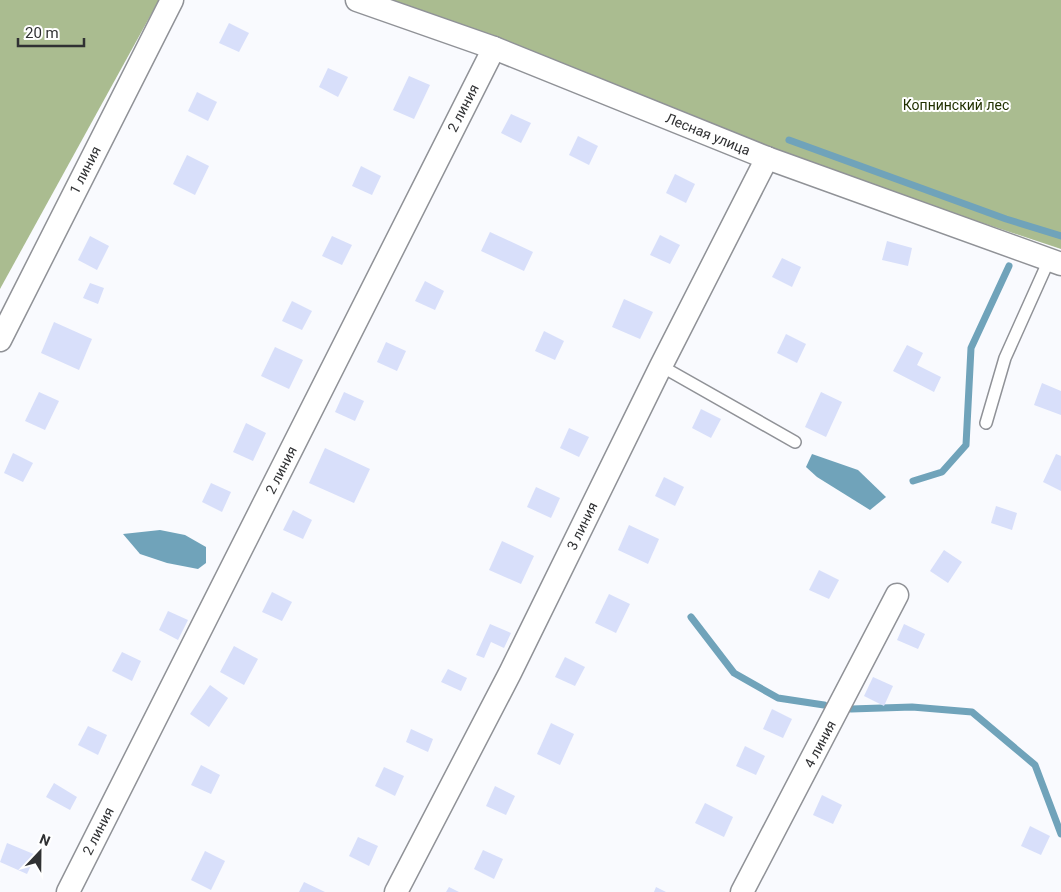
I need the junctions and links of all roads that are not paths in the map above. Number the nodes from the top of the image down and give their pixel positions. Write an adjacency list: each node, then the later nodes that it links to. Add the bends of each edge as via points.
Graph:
1 (172, 0): 6 (street, 1 линия)
2 (357, 0): 3 (street, Лесная улица)
3 (494, 48): 4 (street, Лесная улица); 11 (street, 2 линия)
4 (767, 158): 5 (street, Лесная улица); 7 (street, 3 линия)
5 (1055, 262): 8 (lane, via 1005,358)
6 (0, 340)
7 (661, 366): 9 (lane); 12 (street, 3 линия, via 510,673)
8 (986, 423)
9 (795, 442)
10 (897, 595): 13 (street, 4 линия)
11 (68, 892)
12 (396, 892)
13 (742, 892)

